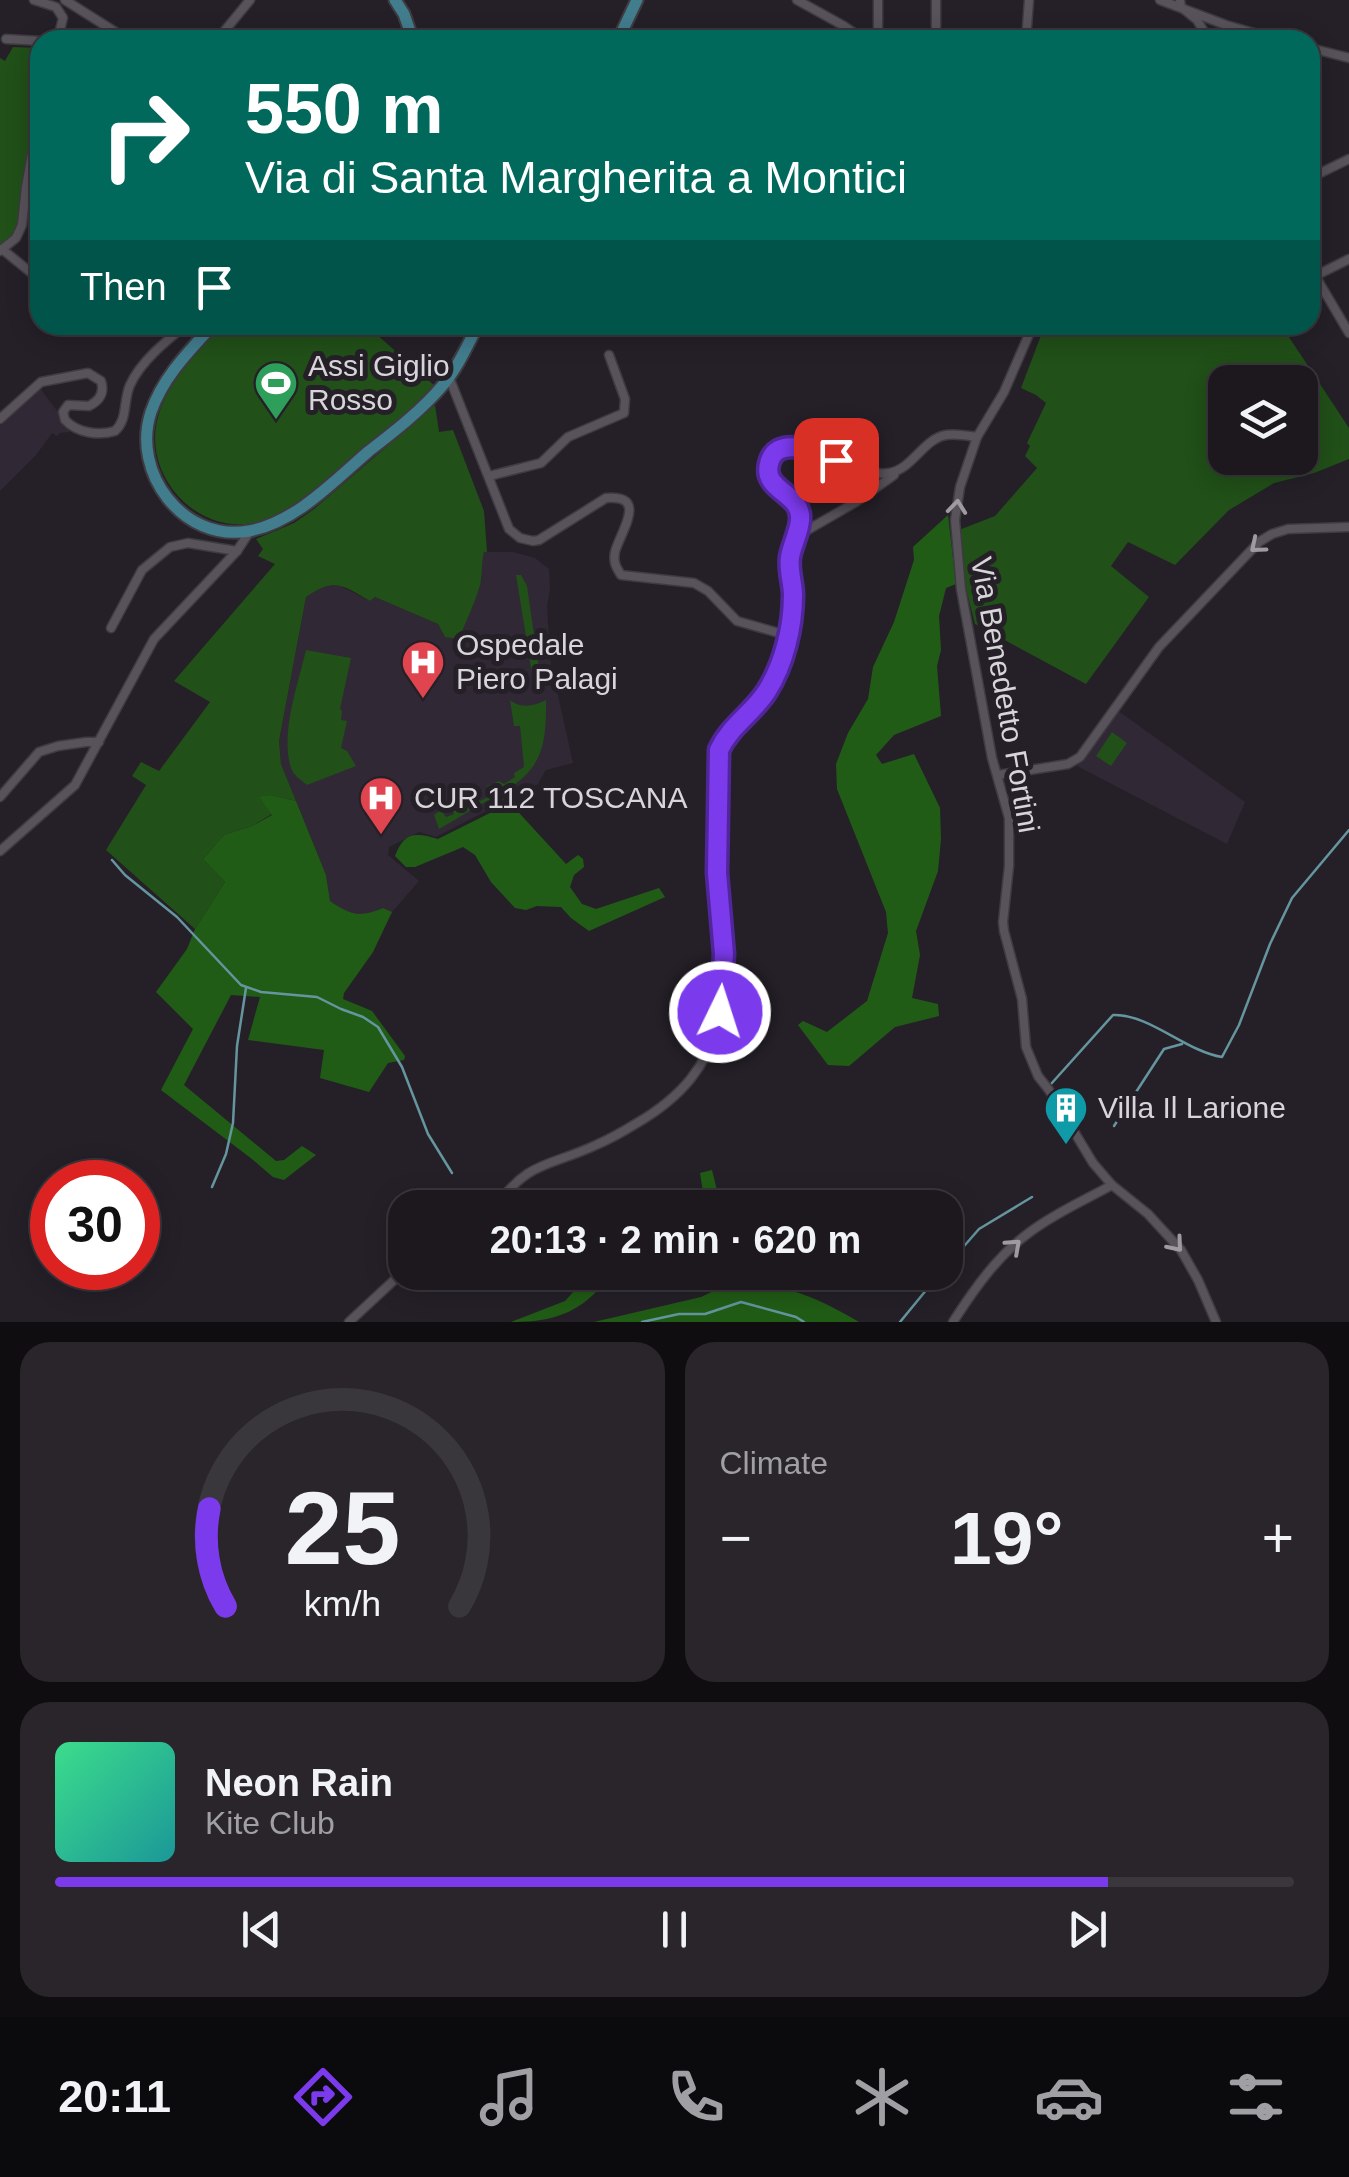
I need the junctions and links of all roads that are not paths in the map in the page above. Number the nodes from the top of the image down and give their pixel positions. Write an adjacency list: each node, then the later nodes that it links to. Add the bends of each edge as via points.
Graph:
1 (34, 0): 12 (street, via 56,6 64,18)
2 (65, 0): 13 (street)
3 (250, 0): 14 (street)
4 (396, 0): 15 (main road)
5 (637, 0): 16 (main road)
6 (797, 0): 17 (street)
7 (878, 0): 18 (street)
8 (936, 0): 19 (street)
9 (1029, 0): 20 (street)
10 (1160, 0): 11 (street)
11 (1181, 4): 21 (street); 22 (street)
12 (61, 30)
13 (112, 30)
14 (226, 30)
15 (410, 30)
16 (623, 30)
17 (850, 30)
18 (878, 30)
19 (936, 30)
20 (1027, 30)
21 (1204, 30)
22 (1243, 30)
23 (6, 40): 24 (street)
24 (30, 41)
25 (1320, 51): 26 (street)
26 (1349, 58)
27 (1349, 159): 29 (street)
28 (30, 167): 30 (street, via 22,225)
29 (1320, 173)
30 (1, 250): 33 (street)
31 (1349, 259): 32 (street)
32 (1320, 268)
33 (30, 272)
34 (1320, 284): 35 (street)
35 (1349, 333)
36 (173, 335): 42 (street, via 132,380 116,431 79,430 64,418 68,405 88,406 100,397 101,381 88,373 41,382)
37 (205, 335): 47 (main road, via 164,384 150,416 148,455 159,486 186,518 212,529)
38 (473, 335): 41 (main road)
39 (1029, 335): 43 (street, Via Benedetto Fortini)
40 (609, 354): 45 (street, via 624,413 568,436 541,463)
41 (449, 378): 45 (street); 47 (main road, via 304,506)
42 (0, 418)
43 (977, 437): 44 (street, via 939,437); 53 (street, Via Benedetto Fortini, one-way to 43, via 961,588 955,520)
44 (901, 469): 48 (street); 48 (street, via 872,473 800,446 776,452 769,475 799,506)
45 (488, 476): 51 (street, via 509,528 527,540 546,537 606,498 618,498 630,514 614,555 621,574 694,583 736,622)
46 (1349, 527): 53 (street, one-way to 53, via 1292,528 1263,539 1159,647 1080,757)
47 (250, 531): 49 (street)
48 (797, 536): 57 (street, via 789,561 792,620 775,676 719,750 717,873 724,954 710,1048 686,1086 650,1116 530,1170)
49 (237, 552): 50 (street, via 188,543 170,547 137,576); 52 (street, via 154,639)
50 (110, 628)
51 (779, 633)
52 (99, 742): 54 (street, via 39,752); 55 (street, via 74,785)
53 (998, 775): 56 (street, Via Benedetto Fortini, via 1009,818 1003,922 1026,1047 1038,1076)
54 (0, 796)
55 (0, 851)
56 (1112, 1185): 60 (street, one-way to 56, via 1018,1241); 61 (street, Via Benedetto Fortini, one-way to 61, via 1181,1250)
57 (507, 1190)
58 (388, 1286): 59 (street)
59 (349, 1322)
60 (953, 1322)
61 (1216, 1322)

